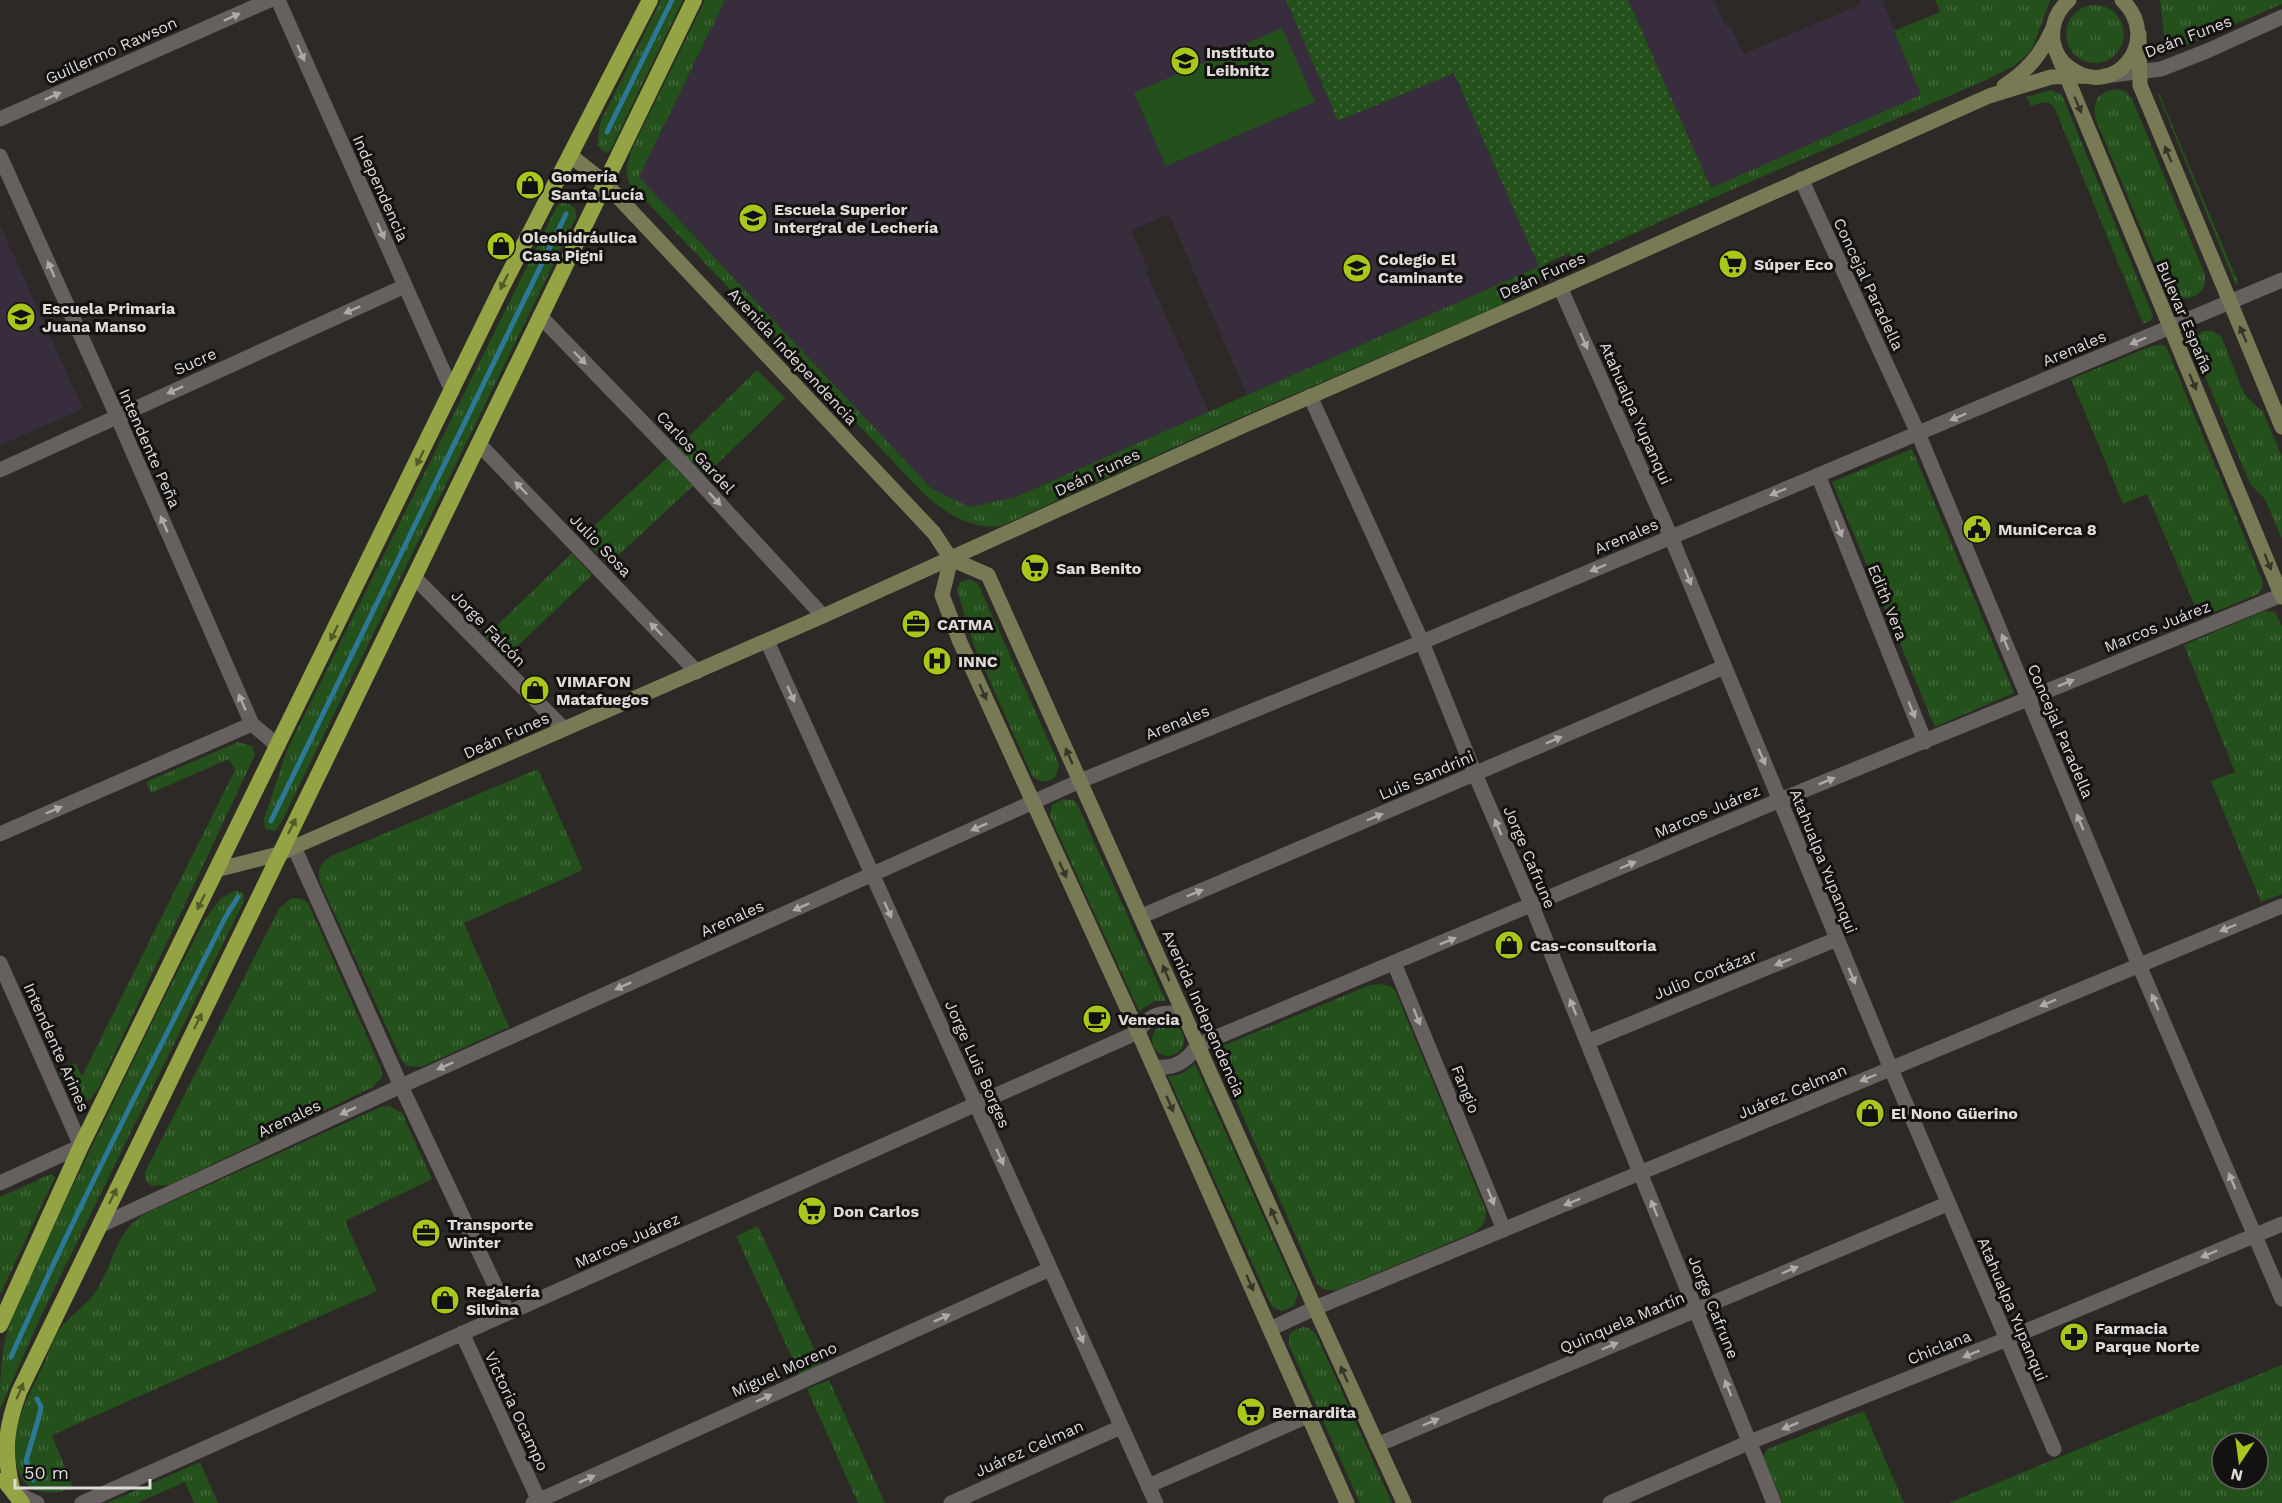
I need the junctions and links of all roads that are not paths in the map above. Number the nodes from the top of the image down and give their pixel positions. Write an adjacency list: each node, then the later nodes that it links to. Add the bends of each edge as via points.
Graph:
1 (270, 0): 16 (street, Guillermo Rawson, one-way to 1)
2 (278, 0): 22 (street, Independencia, one-way to 22)
3 (694, 0): 20 (highway)
4 (647, 2): 18 (highway)
5 (2064, 3): 8 (main road, Deán Funes)
6 (2127, 3): 9 (main road)
7 (2282, 17): 11 (street, Deán Funes, via 2207,51)
8 (2053, 28): 10 (main road, Bulevar España); 15 (main road, Deán Funes, via 2028,69)
9 (2139, 34): 11 (main road); 14 (main road, via 2131,59 2122,69)
10 (2056, 51): 12 (main road, Bulevar España); 13 (main road, via 2068,67)
11 (2139, 73): 14 (street, Deán Funes); 24 (main road, one-way to 11, via 2140,85)
12 (2065, 76): 13 (main road, Deán Funes); 15 (main road, Deán Funes); 26 (main road, Bulevar España, one-way to 26)
13 (2086, 76): 14 (main road, Deán Funes)
14 (2103, 76)
15 (1989, 96): 19 (main road, Deán Funes)
16 (0, 119)
17 (0, 156): 29 (street, Intendente Peña, one-way to 17)
18 (571, 156): 20 (main road); 27 (highway, one-way to 27, via 501,287)
19 (1801, 179): 23 (main road, Deán Funes); 31 (street, Concejal Paradella)
20 (604, 182): 25 (highway); 36 (main road, Avenida Independencia, via 934,533)
21 (2282, 280): 24 (street, Arenales)
22 (405, 286): 27 (street, Independencia); 29 (street, Sucre, one-way to 29)
23 (1560, 287): 28 (main road, Deán Funes); 35 (street, Atahualpa Yupanqui, one-way to 35)
24 (2230, 302): 26 (street, Arenales); 30 (main road, one-way to 24)
25 (540, 316): 32 (highway); 39 (street, Carlos Gardel, one-way to 39)
26 (2170, 328): 31 (street, Arenales, one-way to 31); 38 (main road, Bulevar España, one-way to 38)
27 (453, 391): 48 (highway, one-way to 48)
28 (1310, 396): 36 (main road, Deán Funes); 41 (street, Jorge Cafrune)
29 (117, 417): 33 (street, Sucre); 45 (street, Intendente Peña, one-way to 29)
30 (2282, 427)
31 (1918, 434): 34 (street, Arenales); 44 (street, Concejal Paradella, one-way to 31)
32 (479, 444): 37 (highway); 43 (street, Julio Sosa, one-way to 32)
33 (0, 470)
34 (1818, 475): 35 (street, Arenales, one-way to 35); 47 (street, Edith Vera, one-way to 47)
35 (1671, 537): 41 (street, Arenales, one-way to 41); 42 (street, Atahualpa Yupanqui, one-way to 42)
36 (951, 559): 39 (main road, Deán Funes); 50 (main road, Avenida Independencia, one-way to 36, via 988,575); 52 (main road, one-way to 52, via 942,595)
37 (414, 577): 46 (street, Jorge Falcón); 55 (highway, one-way to 37)
38 (2282, 595): 44 (street, Marcos Juárez, one-way to 38)
39 (824, 616): 40 (main road, Deán Funes)
40 (767, 640): 43 (main road, Deán Funes); 57 (street, Jorge Luis Borges, one-way to 57)
41 (1422, 642): 49 (street, Jorge Cafrune); 50 (street, Arenales)
42 (1724, 667): 49 (street, Luis Sandrini, one-way to 42); 51 (street, Atahualpa Yupanqui, one-way to 51)
43 (697, 672): 46 (main road, Deán Funes)
44 (2028, 699): 47 (street, Marcos Juárez); 64 (street, Concejal Paradella, one-way to 44)
45 (252, 724): 48 (street, Intendente Peña); 53 (street, one-way to 45)
46 (564, 729): 54 (main road, Deán Funes)
47 (1925, 742): 51 (street, Marcos Juárez, one-way to 47)
48 (278, 746): 56 (highway)
49 (1475, 774): 58 (street, Jorge Cafrune, one-way to 49); 60 (street, Luis Sandrini, one-way to 49)
50 (1080, 781): 52 (street, Arenales); 60 (main road, Avenida Independencia)
51 (1780, 800): 58 (street, Marcos Juárez, one-way to 51); 61 (street, Atahualpa Yupanqui)
52 (1032, 802): 57 (street, Arenales, one-way to 57); 66 (main road, one-way to 66)
53 (0, 834)
54 (294, 848): 55 (main road, Deán Funes); 71 (street)
55 (279, 854): 56 (main road, Deán Funes); 78 (highway, one-way to 55)
56 (216, 870): 73 (highway, one-way to 73)
57 (872, 875): 71 (street, Arenales, one-way to 71); 72 (street, Jorge Luis Borges, one-way to 72)
58 (1532, 906): 63 (street, Marcos Juárez, one-way to 58); 67 (street, Jorge Cafrune, one-way to 58)
59 (2282, 906): 64 (street, Juárez Celman, one-way to 64)
60 (1142, 916): 65 (main road, Avenida Independencia, one-way to 60)
61 (1837, 939): 67 (street, Julio Cortázar, one-way to 67); 70 (street, Atahualpa Yupanqui, one-way to 70)
62 (0, 963): 73 (street, Intendente Arines)
63 (1394, 963): 68 (street, Marcos Juárez); 79 (street, Fangio, one-way to 79)
64 (2139, 965): 70 (street, Juárez Celman, one-way to 70); 80 (street, Concejal Paradella, one-way to 64)
65 (1184, 1014): 66 (street, Marcos Juárez, via 1154,1015); 68 (main road, Avenida Independencia)
66 (1138, 1032): 69 (main road); 72 (street, Marcos Juárez)
67 (1587, 1042): 74 (street, Jorge Cafrune)
68 (1198, 1045): 69 (street, Marcos Juárez, via 1180,1065); 83 (main road, Avenida Independencia, one-way to 68)
69 (1154, 1067): 87 (main road, one-way to 87)
70 (1891, 1069): 74 (street, Juárez Celman, one-way to 74); 76 (street, Atahualpa Yupanqui)
71 (401, 1086): 78 (street, Arenales, one-way to 78); 85 (street)
72 (976, 1104): 81 (street, Jorge Luis Borges, one-way to 81); 85 (street, Marcos Juárez)
73 (81, 1146): 75 (street); 86 (highway)
74 (1640, 1174): 79 (street, Juárez Celman, one-way to 79); 84 (street, Jorge Cafrune, one-way to 74)
75 (0, 1183)
76 (1947, 1204): 84 (street, Quinquela Martín, one-way to 76); 89 (street, Atahualpa Yupanqui)
77 (2282, 1224): 80 (street, Chiclana)
78 (99, 1226): 96 (highway, one-way to 78, via 6,1463 10,1417)
79 (1504, 1230): 83 (street, Juárez Celman)
80 (2254, 1235): 82 (street, Concejal Paradella); 89 (street, Chiclana, one-way to 89)
81 (1050, 1269): 91 (street, Jorge Luis Borges, one-way to 91); 97 (street, Miguel Moreno, one-way to 81)
82 (2282, 1299)
83 (1315, 1308): 87 (street, Juárez Celman); 93 (main road, Avenida Independencia, one-way to 83)
84 (1696, 1310): 92 (street, Jorge Cafrune, one-way to 84); 93 (street, Quinquela Martín, one-way to 84)
85 (508, 1313): 88 (street, Marcos Juárez)
86 (0, 1325)
87 (1270, 1329): 90 (main road)
88 (462, 1333): 97 (street, Victoria Ocampo); 99 (street, Marcos Juárez)
89 (2007, 1339): 92 (street, Chiclana, one-way to 92); 94 (street, Atahualpa Yupanqui)
90 (1308, 1416): 95 (street); 102 (main road)
91 (1121, 1427): 95 (street, Jorge Luis Borges); 100 (street, Juárez Celman)
92 (1750, 1442): 104 (street, Chiclana); 105 (street, Jorge Cafrune)
93 (1377, 1445): 103 (main road, Avenida Independencia)
94 (2054, 1449)
95 (1148, 1486): 101 (street, Jorge Luis Borges)
96 (12, 1491): 98 (street)
97 (537, 1502)
98 (37, 1503)
99 (81, 1503)
100 (951, 1503)
101 (1156, 1503)
102 (1347, 1503)
103 (1404, 1503)
104 (1610, 1503)
105 (1774, 1503)

